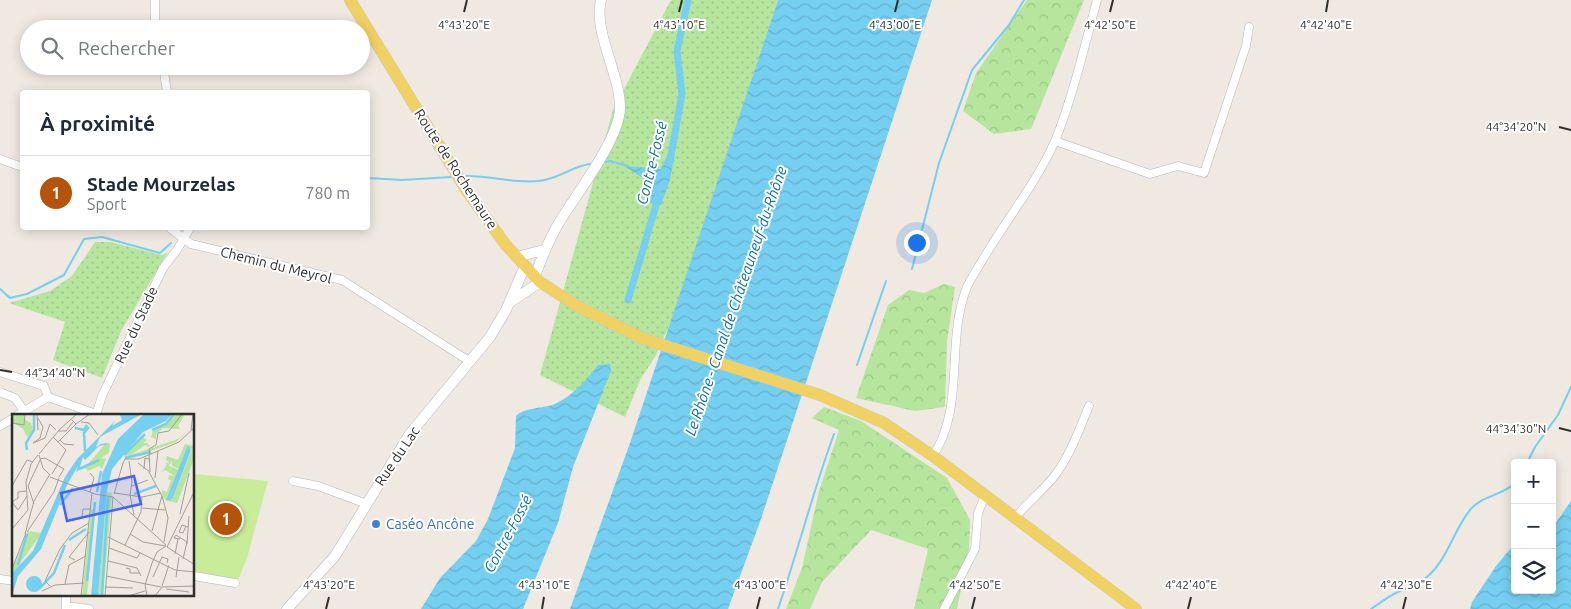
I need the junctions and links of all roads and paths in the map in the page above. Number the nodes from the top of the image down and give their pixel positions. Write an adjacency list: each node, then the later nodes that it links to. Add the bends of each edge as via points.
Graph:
1 (155, 0): 5 (street)
2 (350, 0): 6 (main road, Route de Rochemaure)
3 (601, 0): 17 (street, via 598,9 614,67 620,108 607,146)
4 (1097, 0): 11 (street)
5 (155, 20)
6 (362, 20)
7 (1249, 27): 11 (street, via 1246,46 1204,173 1178,166 1150,174)
8 (370, 33): 18 (main road, Route de Rochemaure, via 467,191)
9 (164, 75): 10 (street)
10 (167, 90)
11 (1055, 141): 31 (street, via 968,285 958,318 949,422)
12 (0, 159): 13 (street)
13 (20, 166)
14 (172, 230): 16 (street)
15 (189, 230): 16 (street, Rue du Stade)
16 (182, 239): 22 (street, Chemin du Meyrol, via 191,244 342,280); 28 (street, Rue du Stade, via 163,268)
17 (544, 250): 18 (street); 20 (street)
18 (516, 257): 19 (main road, Route de Rochemaure)
19 (525, 266): 20 (main road, Route de Rochemaure); 21 (street, Rue du Lac)
20 (538, 279): 21 (street); 31 (main road, Route de Rochemaure, via 577,306 644,339 820,395 884,423)
21 (508, 304): 22 (street, Rue du Lac, via 490,337)
22 (469, 361): 34 (street, Rue du Lac, via 409,435)
23 (0, 372): 25 (street, via 44,386)
24 (2, 393): 27 (street, via 15,398)
25 (48, 397): 27 (street); 28 (street)
26 (1090, 406): 35 (street, via 1062,465)
27 (21, 413)
28 (96, 414)
29 (12, 419): 30 (street)
30 (0, 426)
31 (932, 456): 33 (main road, Route de Rochemaure)
32 (292, 481): 34 (street, via 318,486)
33 (986, 496): 35 (main road, Route de Rochemaure); 41 (street, via 978,513 975,549)
34 (366, 504): 40 (street, Rue du Lac, via 335,556)
35 (1014, 519): 42 (main road, Route de Rochemaure)
36 (195, 576): 37 (street)
37 (235, 583)
38 (67, 607): 39 (street)
39 (89, 609)
40 (287, 609)
41 (944, 609)
42 (1136, 609)

